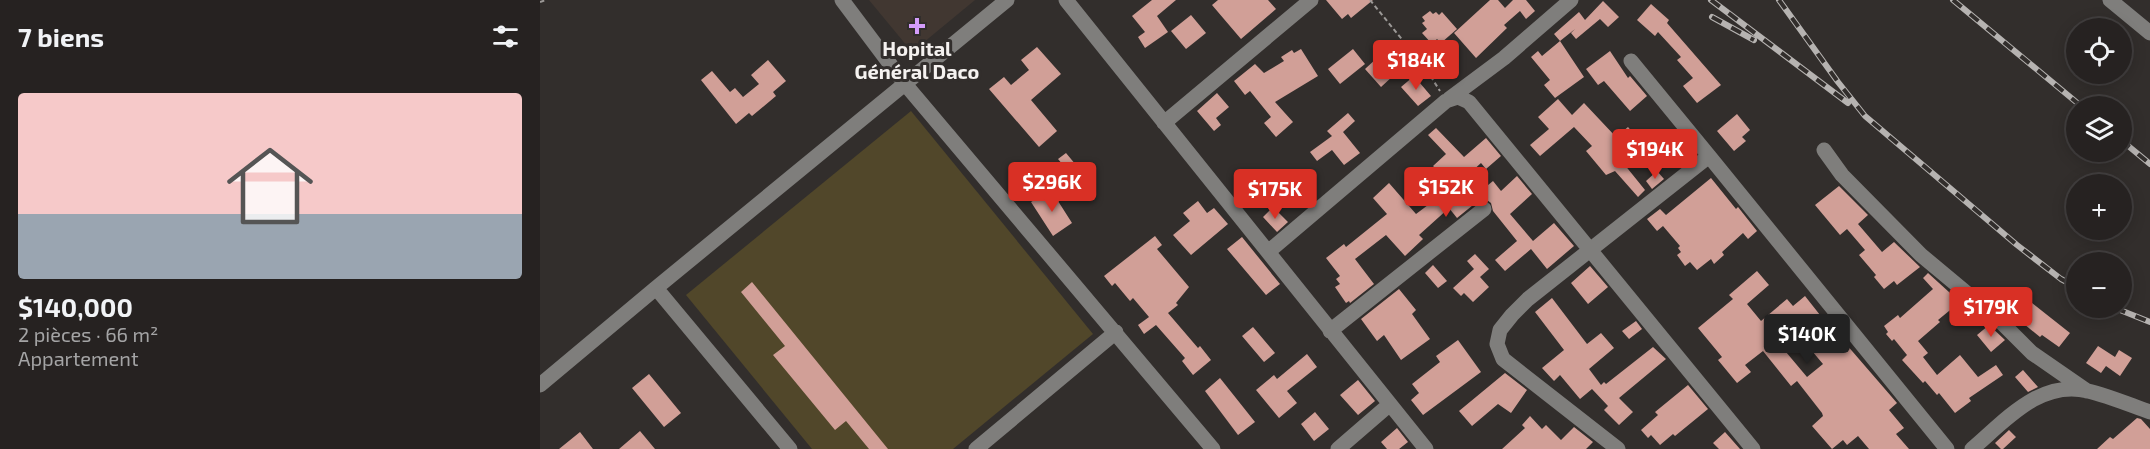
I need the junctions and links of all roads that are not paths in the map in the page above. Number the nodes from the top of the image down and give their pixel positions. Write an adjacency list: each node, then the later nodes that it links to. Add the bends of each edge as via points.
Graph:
1 (842, 0): 9 (street)
2 (1007, 0): 9 (street)
3 (1066, 0): 11 (street)
4 (1311, 0): 11 (street)
5 (1571, 0): 10 (street, via 1504,58)
6 (2110, 0): 7 (street)
7 (2150, 33)
8 (1632, 61): 13 (street)
9 (905, 84): 17 (street); 19 (street)
10 (1446, 101): 15 (street, via 1458,97 1469,102); 16 (street)
11 (1164, 123): 16 (street)
12 (1824, 150): 21 (street, via 1842,175 1921,255 2032,353)
13 (1709, 156): 15 (street); 31 (street)
14 (1484, 209): 18 (street)
15 (1591, 250): 29 (street, via 1512,315 1500,330 1497,344 1503,358 1516,370); 30 (street)
16 (1268, 252): 18 (street)
17 (656, 288): 20 (street); 24 (street)
18 (1330, 331): 22 (street)
19 (1116, 332): 25 (street); 26 (street)
20 (540, 385)
21 (2087, 391): 23 (street); 32 (street, via 2048,392 2025,403)
22 (1390, 404): 27 (street); 28 (street)
23 (2150, 412)
24 (790, 449)
25 (976, 449)
26 (1213, 449)
27 (1338, 449)
28 (1426, 449)
29 (1618, 449)
30 (1753, 449)
31 (1947, 449)
32 (1972, 449)

